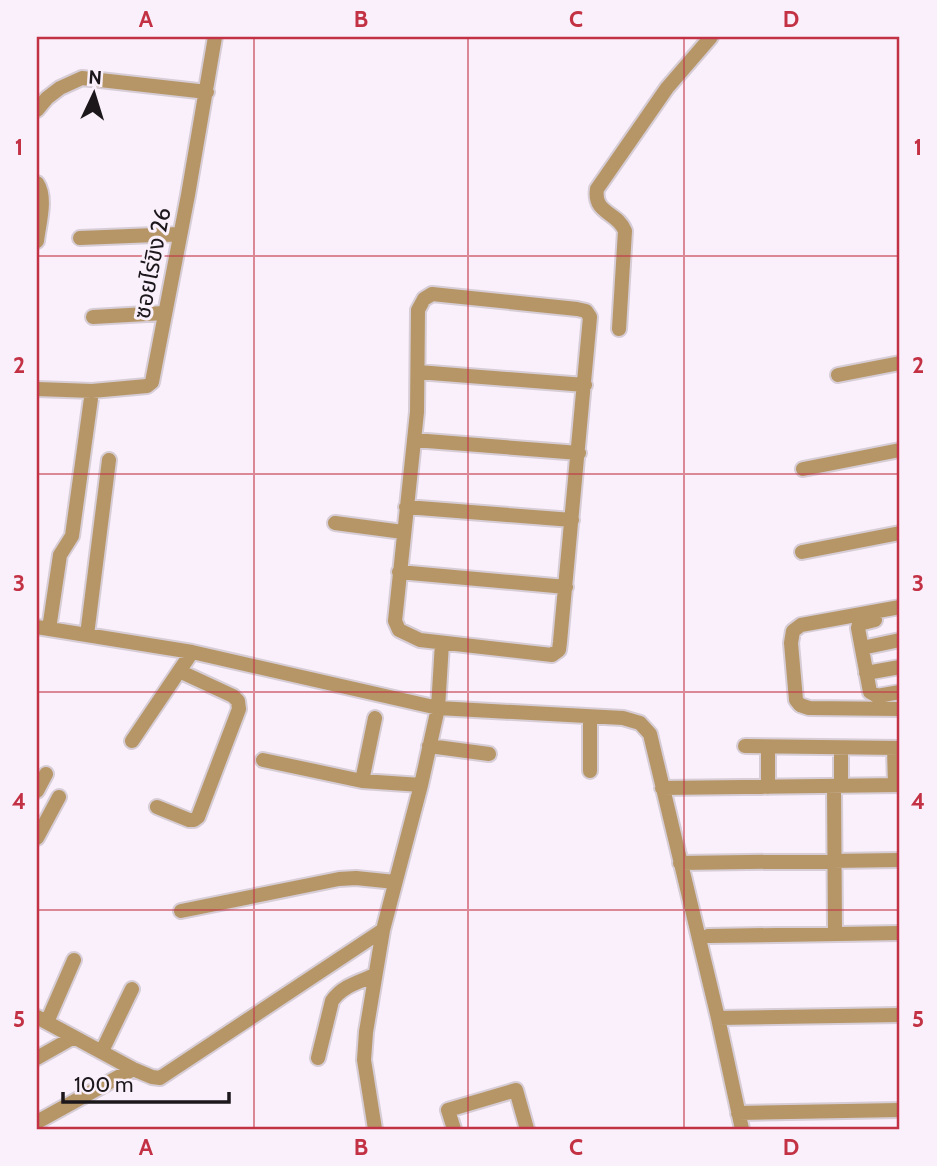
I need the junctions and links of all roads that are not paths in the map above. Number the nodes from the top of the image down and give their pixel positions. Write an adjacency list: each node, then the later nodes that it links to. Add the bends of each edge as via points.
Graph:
1 (215, 37): 3 (street, ซอยไร่ขิง 26)
2 (711, 37): 11 (street, via 667,88 597,189 599,205 622,223 625,231)
3 (207, 92): 4 (street, via 82,78 60,88); 6 (street, ซอยไร่ขิง 26)
4 (37, 110)
5 (37, 183): 8 (street, via 42,198)
6 (180, 233): 7 (street); 9 (street, ซอยไร่ขิง 26)
7 (80, 238)
8 (37, 241)
9 (164, 313): 10 (street); 17 (street, ซอยไร่ขิง 26, via 152,382)
10 (93, 317)
11 (619, 329)
12 (900, 363): 14 (street)
13 (418, 372): 15 (street); 15 (street, via 418,310 432,294 586,312 590,329); 18 (street)
14 (838, 375)
15 (585, 385): 20 (street)
16 (37, 389): 17 (street, ซอยไร่ขิง 26)
17 (92, 391): 33 (street, via 72,536 60,555)
18 (414, 440): 20 (street); 23 (street)
19 (900, 450): 22 (street)
20 (579, 453): 24 (street)
21 (109, 460): 34 (street)
22 (803, 469)
23 (406, 507): 24 (street); 26 (street)
24 (572, 520): 30 (street)
25 (335, 523): 26 (street)
26 (404, 532): 29 (street)
27 (900, 533): 28 (street)
28 (802, 552)
29 (399, 572): 30 (street); 36 (street, via 395,621 399,630)
30 (566, 587): 36 (street, via 559,650 552,655)
31 (900, 607): 44 (street, via 801,625 793,631 791,643 800,705 809,709)
32 (900, 616): 37 (street, via 859,624)
33 (43, 628): 34 (street)
34 (87, 635): 38 (street)
35 (900, 640): 37 (street)
36 (442, 643): 43 (street)
37 (862, 649): 41 (street)
38 (192, 652): 40 (street); 43 (street)
39 (900, 667): 41 (street)
40 (178, 671): 47 (street); 65 (street, via 233,696 239,709 198,817 188,820)
41 (866, 673): 42 (street, via 873,695)
42 (900, 692)
43 (438, 708): 45 (street); 48 (street)
44 (900, 709)
45 (590, 717): 55 (street); 62 (street, via 640,723 650,734)
46 (375, 718): 57 (street)
47 (132, 741)
48 (429, 746): 53 (street); 58 (street)
49 (745, 746): 50 (street)
50 (768, 747): 51 (street); 61 (street)
51 (841, 748): 52 (street); 60 (street)
52 (897, 748): 59 (street)
53 (489, 754)
54 (264, 760): 57 (street)
55 (590, 771)
56 (46, 774): 63 (street)
57 (362, 781): 58 (street)
58 (421, 785): 70 (street)
59 (898, 785): 60 (street)
60 (837, 786): 61 (street); 68 (street)
61 (768, 787): 62 (street)
62 (662, 788): 69 (street)
63 (37, 791)
64 (59, 797): 66 (street)
65 (157, 807)
66 (37, 838)
67 (900, 860): 68 (street)
68 (833, 861): 69 (street); 74 (street)
69 (680, 863): 80 (street)
70 (395, 882): 71 (street, via 340,879); 72 (street)
71 (181, 911)
72 (383, 930): 77 (street); 86 (street, via 167,1075 152,1077)
73 (900, 933): 74 (street)
74 (835, 934): 75 (street)
75 (708, 936)
76 (74, 960): 81 (street)
77 (375, 975): 85 (street, via 337,993); 90 (street, via 364,1060)
78 (132, 989): 83 (street)
79 (900, 1015): 80 (street)
80 (718, 1018): 88 (street)
81 (42, 1019): 82 (street)
82 (74, 1037): 83 (street); 84 (street)
83 (102, 1051): 86 (street)
84 (37, 1058)
85 (318, 1058)
86 (133, 1069): 89 (street)
87 (900, 1110): 88 (street)
88 (738, 1113): 93 (street)
89 (37, 1122)
90 (376, 1129)
91 (454, 1129): 92 (street, via 448,1110 516,1090)
92 (527, 1129)
93 (741, 1129)

